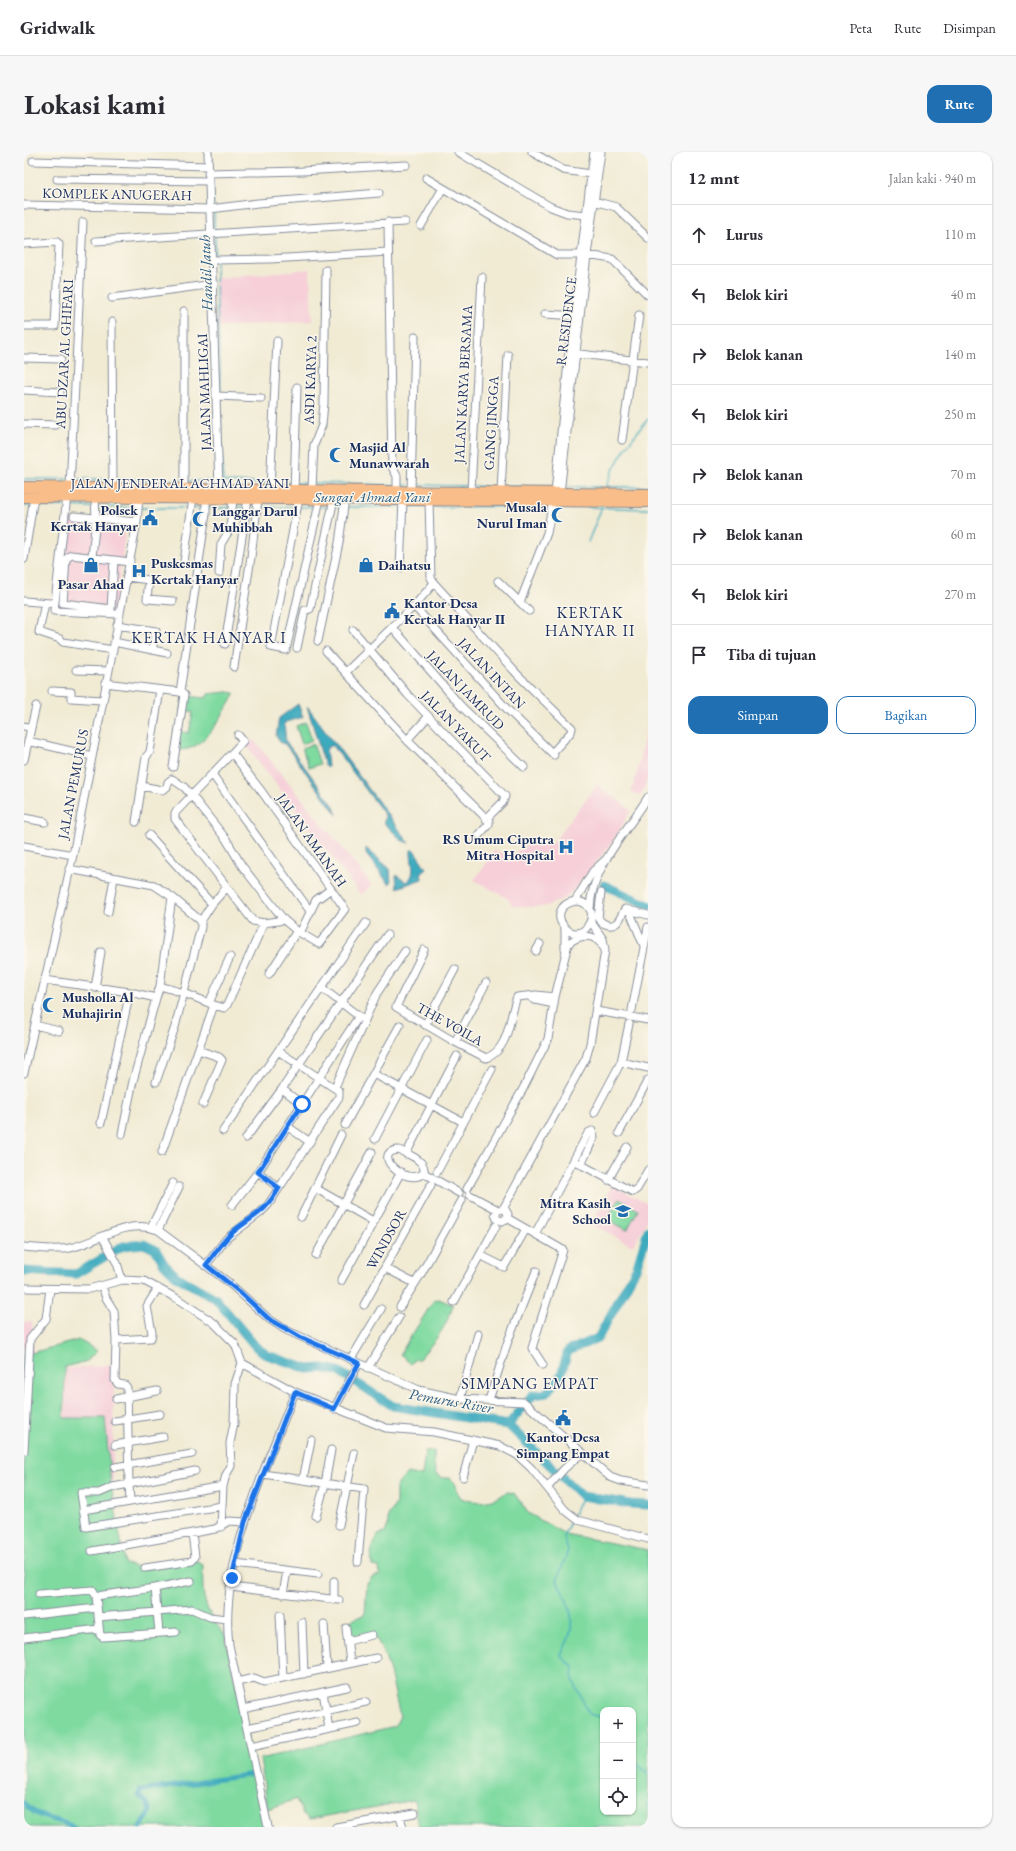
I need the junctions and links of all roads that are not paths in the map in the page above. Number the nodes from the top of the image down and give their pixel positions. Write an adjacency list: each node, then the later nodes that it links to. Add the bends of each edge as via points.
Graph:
1 (208, 152): 8 (street, JALAN MAHLIGAI)
2 (458, 152): 18 (street, via 550,207 567,213)
3 (532, 152): 9 (street, via 564,170)
4 (594, 152): 9 (street)
5 (601, 152): 15 (street)
6 (33, 161): 8 (street)
7 (406, 165): 8 (street, via 302,171)
8 (210, 171): 12 (street, JALAN MAHLIGAI)
9 (591, 174): 15 (street)
10 (426, 178): 13 (street)
11 (56, 179): 12 (street)
12 (209, 181): 17 (street, JALAN MAHLIGAI)
13 (443, 188): 22 (street); 28 (street, via 557,255)
14 (379, 193): 17 (street, KOMPLEK ANUGERAH)
15 (591, 200): 18 (street); 24 (street, via 616,207); 28 (street)
16 (24, 205): 17 (street, KOMPLEK ANUGERAH)
17 (213, 208): 23 (street, JALAN MAHLIGAI)
18 (586, 215): 28 (street)
19 (83, 222): 65 (street, ABU DZAR AL GHIFARI)
20 (388, 222): 21 (street); 23 (street); 27 (street)
21 (405, 222)
22 (421, 226)
23 (214, 233): 25 (street); 29 (street, JALAN MAHLIGAI)
24 (648, 238)
25 (96, 241)
26 (24, 244): 40 (street, via 59,244 55,326)
27 (388, 252): 29 (street); 63 (street, via 392,467 397,476)
28 (584, 255): 33 (street, via 614,260); 38 (street)
29 (215, 260): 32 (street, JALAN MAHLIGAI)
30 (326, 270): 61 (street, ASDI KARYA 2, via 324,403 321,430 314,445)
31 (482, 277): 67 (street, JALAN KARYA BERSAMA)
32 (214, 284): 34 (street); 52 (street, JALAN MAHLIGAI)
33 (648, 295)
34 (112, 298)
35 (184, 311): 58 (street)
36 (545, 314): 38 (street)
37 (639, 315): 47 (street)
38 (577, 316): 43 (street)
39 (112, 322): 57 (street)
40 (24, 326)
41 (415, 337): 64 (street)
42 (277, 341): 60 (street)
43 (572, 353): 47 (street); 69 (street)
44 (508, 355): 66 (street, GANG JINGGA)
45 (24, 358): 46 (street)
46 (61, 359)
47 (632, 360): 48 (street); 56 (street)
48 (648, 362)
49 (296, 387): 68 (street)
50 (24, 390): 51 (street)
51 (60, 392)
52 (217, 396): 53 (street); 59 (street, JALAN MAHLIGAI)
53 (261, 398)
54 (24, 424): 55 (street)
55 (56, 425)
56 (622, 440)
57 (113, 482): 58 (highway, JALAN JENDERAL ACHMAD YANI); 65 (highway, JALAN JENDERAL ACHMAD YANI)
58 (184, 483): 59 (highway, JALAN JENDERAL ACHMAD YANI)
59 (219, 483): 60 (highway, JALAN JENDERAL ACHMAD YANI)
60 (270, 485): 68 (highway, JALAN JENDERAL ACHMAD YANI)
61 (312, 485): 63 (highway, JALAN JENDERAL ACHMAD YANI); 68 (highway, JALAN JENDERAL ACHMAD YANI)
62 (24, 487): 65 (highway, JALAN JENDERAL ACHMAD YANI)
63 (397, 487): 64 (highway, JALAN JENDERAL ACHMAD YANI)
64 (411, 487): 67 (highway, JALAN JENDERAL ACHMAD YANI)
65 (69, 492): 72 (highway, JALAN JENDERAL ACHMAD YANI); 73 (highway, JALAN JENDERAL ACHMAD YANI); 100 (street, ABU DZAR AL GHIFARI)
66 (501, 492): 67 (highway, JALAN JENDERAL ACHMAD YANI); 69 (highway, JALAN JENDERAL ACHMAD YANI)
67 (468, 494): 69 (highway, JALAN JENDERAL ACHMAD YANI); 71 (highway, JALAN JENDERAL ACHMAD YANI)
68 (296, 495): 77 (highway, JALAN JENDERAL ACHMAD YANI); 77 (street, via 271,647 286,650); 81 (highway, JALAN JENDERAL ACHMAD YANI)
69 (555, 498): 70 (highway, JALAN JENDERAL ACHMAD YANI); 98 (street, via 547,533)
70 (648, 498)
71 (429, 500): 82 (highway, JALAN JENDERAL ACHMAD YANI); 95 (street, via 431,578)
72 (31, 501): 87 (street)
73 (95, 504): 80 (highway, JALAN JENDERAL ACHMAD YANI); 84 (street)
74 (192, 504): 75 (highway, JALAN JENDERAL ACHMAD YANI); 80 (highway, JALAN JENDERAL ACHMAD YANI); 90 (street)
75 (206, 504): 76 (highway, JALAN JENDERAL ACHMAD YANI); 123 (street)
76 (232, 504): 81 (highway, JALAN JENDERAL ACHMAD YANI); 92 (street, via 230,529 221,544)
77 (319, 504): 78 (highway, JALAN JENDERAL ACHMAD YANI)
78 (333, 504): 79 (highway, JALAN JENDERAL ACHMAD YANI); 111 (street, via 310,609 305,610)
79 (344, 504): 82 (highway, JALAN JENDERAL ACHMAD YANI); 108 (street, via 339,543)
80 (138, 505): 85 (street, JALAN PEMURUS)
81 (253, 505): 109 (street); 116 (street, via 252,557)
82 (403, 505): 91 (street)
83 (74, 516): 84 (street)
84 (96, 518): 85 (street); 86 (street)
85 (137, 522): 89 (street, JALAN PEMURUS)
86 (92, 558): 88 (street); 102 (street, via 71,555 67,557 63,603)
87 (24, 559)
88 (114, 560): 89 (street); 102 (street)
89 (130, 562): 93 (street, JALAN PEMURUS)
90 (184, 562)
91 (400, 568)
92 (219, 573)
93 (127, 577): 97 (street, via 150,576 147,599); 104 (street, JALAN PEMURUS)
94 (498, 581): 98 (street)
95 (434, 584): 101 (street); 101 (street, JALAN INTAN, via 518,675 572,728 553,754 507,709)
96 (24, 601): 99 (street)
97 (173, 601)
98 (520, 602): 103 (street)
99 (45, 603): 100 (street); 110 (street, via 39,632 63,642)
100 (55, 603): 104 (street, via 54,610)
101 (414, 606): 106 (street)
102 (111, 609): 104 (street)
103 (529, 611)
104 (120, 612): 105 (street, JALAN PEMURUS)
105 (118, 625): 110 (street, JALAN PEMURUS); 113 (street, via 156,632)
106 (392, 628): 112 (street); 135 (street, JALAN JAMRUD, via 460,706)
107 (353, 630): 112 (street, JALAN YAKUT)
108 (318, 641)
109 (225, 644)
110 (113, 646): 113 (street); 118 (street, JALAN PEMURUS)
111 (296, 648)
112 (369, 649): 119 (street); 126 (street, JALAN YAKUT)
113 (152, 650): 115 (street)
114 (326, 651): 119 (street)
115 (167, 653)
116 (234, 667)
117 (76, 670): 118 (street)
118 (108, 671): 120 (street, JALAN PEMURUS)
119 (346, 672): 129 (street)
120 (105, 683): 121 (street); 124 (street, JALAN PEMURUS)
121 (160, 690): 123 (street); 137 (street, via 150,752 146,757)
122 (52, 691): 124 (street, via 71,692 71,698)
123 (180, 692): 134 (street, via 184,695)
124 (102, 700): 132 (street, JALAN PEMURUS)
125 (36, 706): 127 (street)
126 (428, 717): 129 (street); 141 (street, JALAN YAKUT, via 505,796 503,802)
127 (27, 727): 130 (street)
128 (238, 735): 131 (street, via 243,741)
129 (407, 740): 141 (street)
130 (28, 741): 132 (street); 133 (street)
131 (232, 753): 136 (street); 152 (street, JALAN AMANAH)
132 (92, 756): 147 (street, JALAN PEMURUS)
133 (24, 760)
134 (173, 767)
135 (524, 767)
136 (212, 774): 138 (street); 159 (street)
137 (141, 786): 138 (street, JALAN AMANAH, via 162,790 172,779); 143 (street)
138 (192, 796): 151 (street, via 175,813 175,819); 162 (street, JALAN AMANAH)
139 (648, 797): 148 (street)
140 (24, 818): 142 (street)
141 (486, 819): 145 (street, via 489,824)
142 (45, 822)
143 (136, 822)
144 (149, 835): 156 (street)
145 (479, 835)
146 (24, 846): 147 (street)
147 (72, 855): 149 (street, JALAN PEMURUS)
148 (606, 860): 155 (street, via 593,871); 157 (street, via 592,893)
149 (69, 869): 150 (street); 181 (street, JALAN PEMURUS)
150 (114, 878): 154 (street, via 154,885); 160 (street)
151 (227, 887): 156 (street); 165 (street, via 253,921)
152 (331, 888): 159 (street, via 317,898); 169 (street, JALAN AMANAH, via 345,912 319,944)
153 (600, 893): 158 (street, via 600,921 612,926 619,921 624,910)
154 (172, 897): 163 (street); 183 (street)
155 (574, 901): 157 (street, via 582,902); 168 (street, via 565,905 560,914)
156 (212, 904): 163 (street)
157 (590, 909): 164 (street)
158 (629, 910): 161 (street); 171 (street)
159 (310, 911): 169 (street)
160 (108, 912)
161 (648, 915)
162 (284, 920): 165 (street); 169 (street, JALAN AMANAH)
163 (201, 921): 187 (street)
164 (591, 922): 168 (street, via 580,932 571,932); 173 (street, via 604,939)
165 (264, 923): 191 (street, via 227,1005 224,1008)
166 (366, 923): 185 (street)
167 (648, 927): 171 (street)
168 (565, 928): 176 (street)
169 (298, 932): 180 (street)
170 (387, 936): 190 (street)
171 (644, 946): 178 (street)
172 (424, 950): 200 (street, THE VOILA, via 396,1007)
173 (605, 950): 176 (street, via 599,941 588,936 574,938 568,944); 193 (street)
174 (405, 951): 196 (street, via 380,989)
175 (101, 952): 184 (street)
176 (565, 954): 189 (street)
177 (230, 957): 191 (street)
178 (645, 961): 192 (street)
179 (454, 969): 200 (street)
180 (269, 974)
181 (44, 980): 184 (street); 198 (street, JALAN PEMURUS)
182 (486, 983): 203 (street)
183 (160, 986): 187 (street); 188 (street)
184 (95, 988): 186 (street)
185 (322, 988): 190 (street); 205 (street)
186 (130, 992): 188 (street); 224 (street)
187 (184, 993): 191 (street); 215 (street)
188 (156, 998): 228 (street, via 133,1081)
189 (555, 1000): 203 (street, THE VOILA, via 535,1000 530,996 517,997 501,1045 486,1058); 247 (street, via 548,1039)
190 (342, 1002): 194 (street); 208 (street)
191 (212, 1004): 204 (street)
192 (632, 1010)
193 (596, 1011): 195 (street); 250 (street, via 586,1058)
194 (359, 1016): 196 (street); 213 (street)
195 (648, 1020)
196 (366, 1021): 216 (street)
197 (630, 1024): 207 (street)
198 (35, 1025): 201 (street); 211 (street, JALAN PEMURUS)
199 (400, 1025): 212 (street)
200 (425, 1025): 203 (street, THE VOILA)
201 (59, 1031)
202 (427, 1040): 218 (street)
203 (455, 1042)
204 (198, 1050): 219 (street, via 222,1060); 235 (street)
205 (278, 1051): 208 (street); 227 (street)
206 (457, 1056): 221 (street)
207 (622, 1062): 209 (street); 222 (street)
208 (298, 1065): 213 (street); 217 (street)
209 (648, 1068)
210 (492, 1069): 223 (street)
211 (24, 1073)
212 (374, 1074): 218 (street); 225 (street)
213 (318, 1078): 216 (street); 220 (street)
214 (648, 1080): 229 (street)
215 (156, 1082)
216 (335, 1086): 233 (street, via 339,1091 339,1097)
217 (282, 1089): 220 (street); 231 (street)
218 (402, 1089): 221 (street); 232 (street)
219 (203, 1104)
220 (302, 1104): 226 (street)
221 (432, 1106): 223 (street); 237 (street)
222 (594, 1113)
223 (463, 1122): 241 (street)
224 (101, 1123)
225 (345, 1125)
226 (288, 1127): 233 (street); 239 (street)
227 (223, 1131)
228 (122, 1134)
229 (619, 1134)
230 (341, 1135): 246 (street)
231 (246, 1138)
232 (374, 1139)
233 (310, 1142): 245 (street)
234 (627, 1147): 243 (street)
235 (162, 1152)
236 (372, 1152): 249 (street)
237 (406, 1154): 240 (street, via 397,1150 390,1153 387,1159 391,1167); 242 (street, via 422,1164)
238 (648, 1170): 243 (street, via 635,1192)
239 (258, 1172): 245 (street); 248 (street)
240 (401, 1172): 242 (street, via 416,1178); 253 (street)
241 (437, 1172)
242 (424, 1173): 247 (street, via 459,1193 461,1190)
243 (608, 1180): 258 (street, via 577,1163)
244 (431, 1185): 264 (street, WINDSOR)
245 (279, 1188): 263 (street, via 260,1213 227,1238)
246 (315, 1188): 249 (street); 251 (street)
247 (467, 1196): 250 (street); 268 (street)
248 (232, 1205)
249 (344, 1206): 253 (street); 261 (street)
250 (499, 1211): 252 (street, via 507,1212); 252 (street, via 497,1219 500,1221)
251 (301, 1217)
252 (507, 1218): 256 (street)
253 (373, 1221): 267 (street)
254 (496, 1226): 262 (street)
255 (150, 1227): 257 (street); 257 (street, via 176,1185); 259 (street, via 132,1226)
256 (526, 1229): 258 (street); 262 (street, via 504,1267)
257 (158, 1230): 263 (street)
258 (535, 1234): 284 (street, via 563,1250 532,1348)
259 (102, 1236): 260 (street, via 70,1248); 266 (street, via 113,1255)
260 (24, 1247)
261 (316, 1255)
262 (480, 1256): 273 (street)
263 (206, 1265): 280 (street, via 269,1319 293,1333)
264 (385, 1268): 268 (street); 274 (street, WINDSOR)
265 (536, 1271): 292 (street, via 508,1341)
266 (122, 1280): 269 (street); 271 (street, via 139,1280)
267 (341, 1281)
268 (414, 1283): 275 (street)
269 (102, 1286): 272 (street); 279 (street, via 114,1311)
270 (24, 1288): 272 (street)
271 (158, 1288): 279 (street, via 147,1306 151,1338); 281 (street, via 220,1328 238,1349)
272 (50, 1289): 283 (street, via 46,1318 30,1339)
273 (454, 1302)
274 (364, 1305)
275 (400, 1306)
276 (382, 1309): 280 (street)
277 (399, 1317): 285 (street)
278 (478, 1334): 291 (street)
279 (116, 1340): 289 (street, via 115,1380 116,1383 126,1386)
280 (351, 1359): 282 (street)
281 (242, 1363): 288 (street); 319 (street, via 233,1395 234,1423 230,1443 232,1466)
282 (359, 1363): 285 (street); 294 (street)
283 (26, 1365): 286 (street)
284 (543, 1365)
285 (368, 1368): 291 (street, via 419,1390)
286 (26, 1384): 293 (street)
287 (157, 1391): 289 (street)
288 (295, 1392): 294 (street); 313 (street)
289 (128, 1398): 290 (street); 296 (street)
290 (116, 1399)
291 (460, 1399): 292 (street)
292 (489, 1400): 308 (street, via 526,1403)
293 (25, 1406): 298 (street)
294 (334, 1409): 301 (street, via 386,1428 434,1432)
295 (160, 1414): 296 (street)
296 (128, 1420): 297 (street); 302 (street)
297 (115, 1421)
298 (25, 1427): 304 (street)
299 (163, 1438): 302 (street)
300 (310, 1440): 315 (street)
301 (473, 1440): 314 (street); 321 (street, via 491,1443 510,1451 531,1468)
302 (128, 1443): 303 (street); 310 (street)
303 (115, 1445)
304 (24, 1447): 306 (street)
305 (331, 1450): 317 (street)
306 (24, 1451)
307 (354, 1453): 320 (street)
308 (582, 1453): 318 (street, via 614,1480); 321 (street)
309 (192, 1454): 310 (street)
310 (128, 1465): 311 (street); 316 (street)
311 (116, 1467)
312 (195, 1471): 316 (street)
313 (263, 1474): 315 (street); 326 (street)
314 (463, 1476)
315 (303, 1480): 317 (street)
316 (129, 1484): 322 (street); 324 (street, via 99,1492 82,1492)
317 (325, 1484): 320 (street); 325 (street)
318 (648, 1485)
319 (223, 1486): 322 (street); 323 (street)
320 (348, 1487): 328 (street); 332 (street, via 365,1491)
321 (548, 1487): 330 (street, via 572,1516 581,1522)
322 (130, 1502): 324 (street)
323 (222, 1506): 324 (street, via 88,1528 85,1526); 327 (street)
324 (83, 1510)
325 (316, 1516)
326 (245, 1522): 327 (street); 333 (street)
327 (227, 1523): 329 (street)
328 (339, 1525)
329 (192, 1533): 331 (street); 334 (street, via 195,1554 192,1561)
330 (648, 1539)
331 (92, 1551)
332 (358, 1562)
333 (235, 1564): 335 (street); 339 (street)
334 (145, 1568)
335 (287, 1570): 336 (street); 342 (street)
336 (318, 1574)
337 (191, 1581): 340 (street)
338 (334, 1581): 342 (street, via 336,1600)
339 (231, 1587): 342 (street); 349 (street)
340 (155, 1588): 343 (street); 345 (street)
341 (39, 1594): 343 (street, via 93,1590)
342 (283, 1594)
343 (96, 1596): 344 (street)
344 (97, 1608): 347 (street); 348 (street)
345 (158, 1612): 348 (street); 349 (street, via 192,1609 210,1618); 355 (street)
346 (280, 1615): 363 (street)
347 (24, 1616)
348 (98, 1617): 353 (street)
349 (227, 1619): 364 (street, via 228,1645)
350 (302, 1622): 362 (street)
351 (324, 1624): 361 (street)
352 (346, 1628): 358 (street)
353 (99, 1629): 355 (street, via 103,1637); 357 (street)
354 (176, 1632): 355 (street)
355 (159, 1633)
356 (372, 1635): 358 (street)
357 (24, 1638)
358 (348, 1641): 360 (street)
359 (376, 1658): 360 (street)
360 (350, 1663): 361 (street)
361 (327, 1668): 362 (street)
362 (304, 1674): 363 (street)
363 (283, 1678): 364 (street, via 263,1682 254,1678)
364 (237, 1682): 368 (street)
365 (347, 1688): 366 (street)
366 (323, 1692): 368 (street); 369 (street)
367 (366, 1702): 369 (street)
368 (243, 1709): 371 (street)
369 (326, 1710): 371 (street); 372 (street)
370 (358, 1723): 372 (street)
371 (247, 1728): 373 (street)
372 (330, 1729): 373 (street)
373 (251, 1746): 378 (street)
374 (414, 1813): 375 (street)
375 (400, 1817): 376 (street); 380 (street)
376 (384, 1824): 377 (street)
377 (365, 1825): 379 (street)
378 (268, 1827)
379 (336, 1827)
380 (402, 1827)

